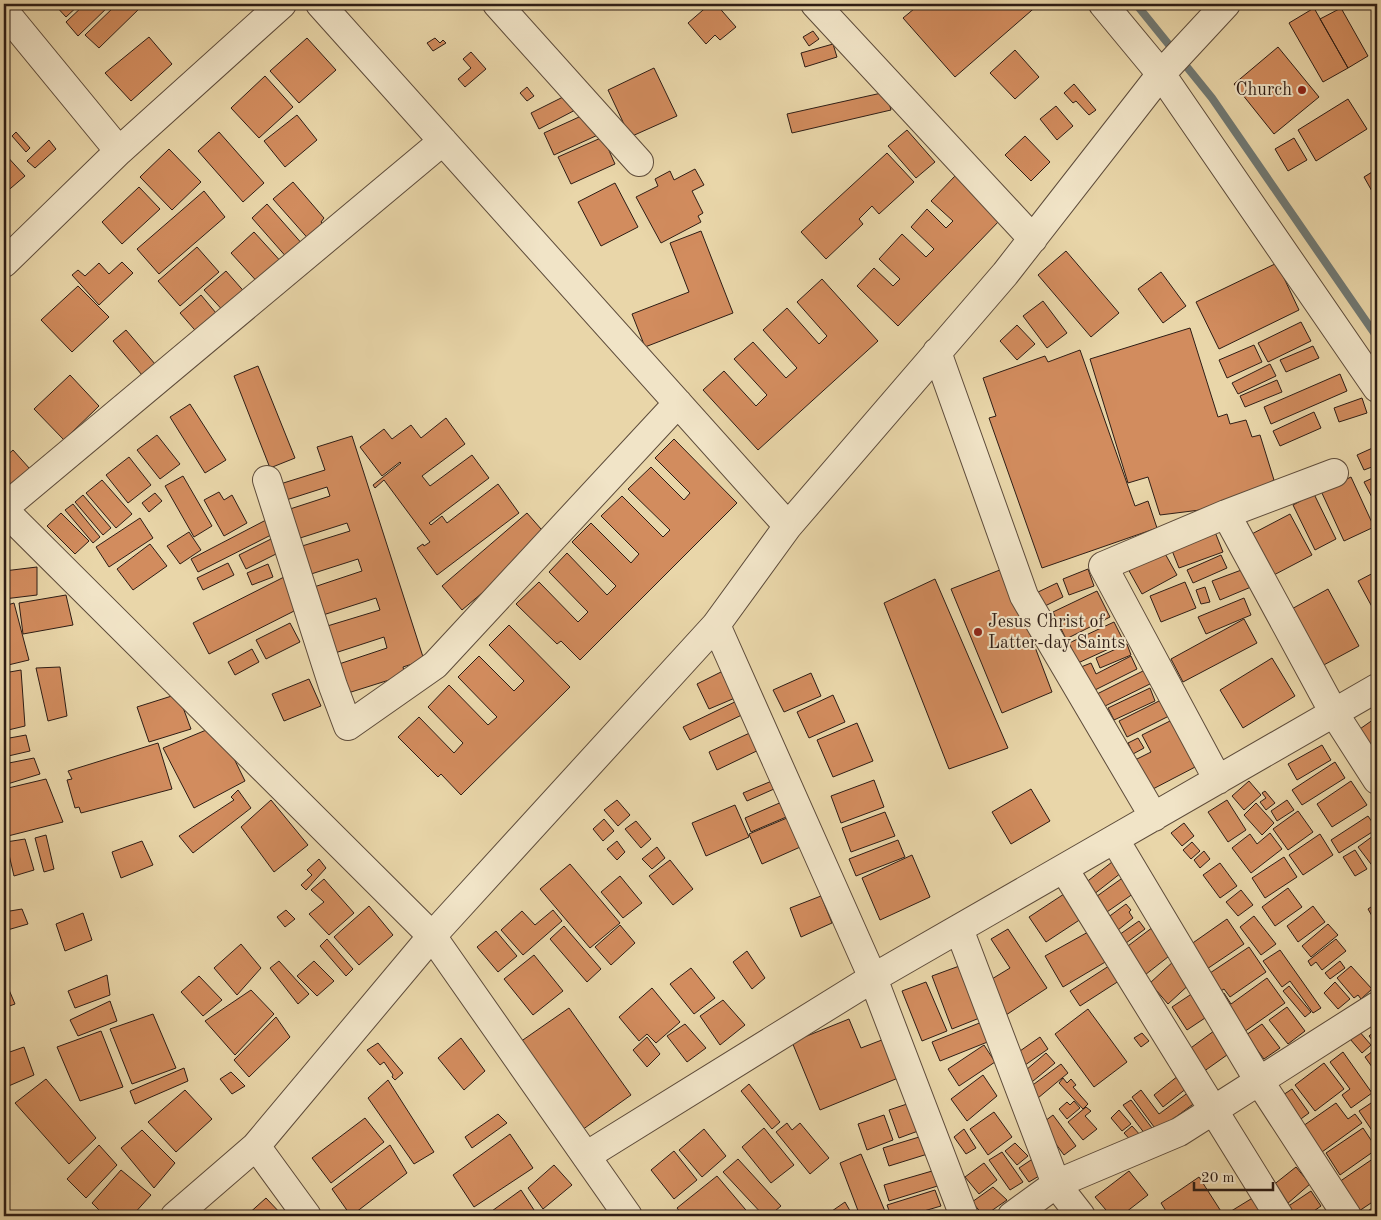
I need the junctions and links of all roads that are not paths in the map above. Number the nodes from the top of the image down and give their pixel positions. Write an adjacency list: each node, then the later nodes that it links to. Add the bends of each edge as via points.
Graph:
1 (282, 4): 10 (street)
2 (320, 4): 9 (street)
3 (497, 4): 11 (street)
4 (815, 4): 12 (street)
5 (1103, 4): 8 (street)
6 (1226, 4): 8 (street)
7 (7, 20): 10 (street)
8 (1161, 74): 12 (street); 15 (street)
9 (443, 141): 16 (street); 19 (street)
10 (119, 151): 13 (street)
11 (638, 162)
12 (1033, 239): 14 (street)
13 (4, 263)
14 (937, 352): 21 (street); 27 (street, via 1024,596)
15 (1377, 388)
16 (678, 404): 18 (street, via 434,665 348,726); 21 (street)
17 (1334, 473): 20 (street)
18 (267, 480)
19 (4, 509): 31 (street)
20 (1226, 514): 24 (street); 25 (street, via 1103,566)
21 (788, 526): 22 (street)
22 (716, 625): 31 (street); 32 (street)
23 (1377, 688): 24 (street)
24 (1334, 713): 25 (street); 26 (street)
25 (1218, 780): 27 (street)
26 (1377, 780)
27 (1154, 817): 28 (street)
28 (1115, 840): 29 (street); 34 (street)
29 (1064, 869): 30 (street); 35 (street)
30 (959, 929): 32 (street); 38 (street)
31 (432, 936): 36 (street); 37 (street)
32 (874, 978): 37 (street); 42 (street)
33 (1377, 1006): 34 (street)
34 (1260, 1081): 35 (street); 46 (street)
35 (1214, 1110): 38 (street, via 1179,1132); 45 (street)
36 (256, 1146): 39 (street); 40 (street)
37 (586, 1156): 41 (street)
38 (1056, 1184): 43 (street); 44 (street)
39 (175, 1216)
40 (307, 1216)
41 (628, 1216)
42 (964, 1216)
43 (1012, 1216)
44 (1082, 1216)
45 (1279, 1216)
46 (1347, 1216)

